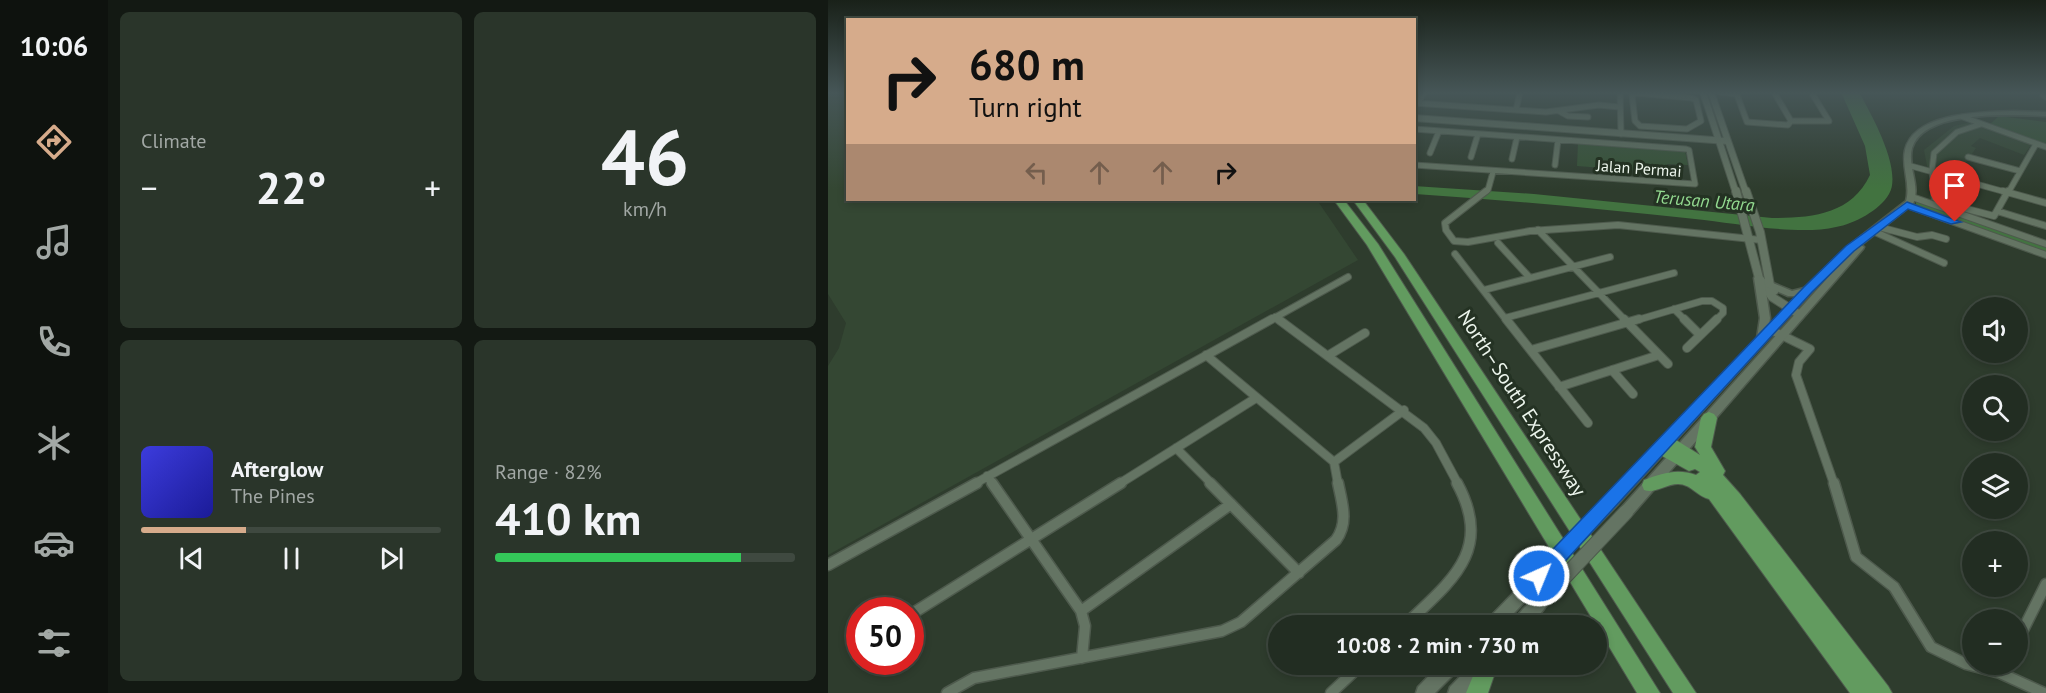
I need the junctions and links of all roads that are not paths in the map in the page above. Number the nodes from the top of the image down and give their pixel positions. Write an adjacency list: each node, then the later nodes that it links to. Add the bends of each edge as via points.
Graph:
1 (1514, 124): 15 (street)
2 (1619, 124): 15 (street)
3 (1639, 124): 14 (street)
4 (1696, 124): 14 (street)
5 (1713, 124): 12 (street)
6 (1719, 124): 19 (street)
7 (1934, 124): 30 (main road, via 1917,135 1909,147)
8 (1979, 124): 10 (street)
9 (1981, 124): 22 (street)
10 (1972, 126): 22 (street); 31 (street, via 1957,132 1935,150)
11 (1416, 129): 13 (street, Jalan Permai)
12 (1715, 130): 17 (street); 19 (street)
13 (1438, 131): 16 (street, Jalan Permai); 24 (street)
14 (1667, 131): 15 (street); 17 (street)
15 (1618, 132): 19 (street); 21 (street)
16 (1478, 134): 18 (street, Jalan Permai); 25 (street)
17 (1698, 136): 19 (street)
18 (1517, 137): 20 (street, Jalan Permai); 27 (street)
19 (1722, 139): 44 (street); 45 (street)
20 (1558, 140): 21 (street, Jalan Permai); 29 (street)
21 (1617, 144): 33 (street, Jalan Permai, via 1688,149 1695,184)
22 (2035, 146): 23 (street); 32 (street)
23 (2046, 149)
24 (1430, 153)
25 (1471, 157)
26 (1968, 157): 32 (street)
27 (1512, 159)
28 (1416, 165): 33 (street, Jalan Permai)
29 (1555, 165)
30 (1911, 166): 31 (street); 35 (main road)
31 (1932, 170): 34 (street); 40 (street, via 1935,198 1940,202 1992,216)
32 (2020, 171): 34 (street)
33 (1493, 172): 42 (street, via 1488,190 1445,223 1454,241)
34 (2008, 192): 38 (street); 40 (street)
35 (1912, 197): 39 (main road); 48 (street)
36 (1340, 201): 109 (highway, via 1372,244)
37 (1359, 201): 116 (highway, North–South Expressway, via 1400,256)
38 (2046, 203)
39 (1907, 205): 43 (main road); 50 (street)
40 (1997, 212): 41 (street)
41 (2046, 226)
42 (1538, 230): 44 (street, via 1618,225); 53 (street)
43 (1873, 231): 46 (street); 52 (street); 60 (main road); 64 (main road)
44 (1748, 235): 45 (street); 57 (street)
45 (1760, 236): 58 (street)
46 (1946, 239)
47 (1498, 243): 56 (street)
48 (2046, 244)
49 (1455, 254): 59 (street)
50 (2046, 255)
51 (1610, 257): 53 (street)
52 (1944, 262)
53 (1573, 266): 56 (street); 61 (street)
54 (1674, 273): 61 (street)
55 (1348, 277): 65 (street)
56 (1530, 278): 59 (street)
57 (1758, 278): 62 (street, via 1772,297); 71 (main road, via 1765,318)
58 (1770, 285): 60 (main road, via 1791,294); 62 (street)
59 (1484, 290): 66 (street)
60 (1808, 290): 62 (main road)
61 (1600, 294): 66 (street); 67 (street)
62 (1791, 308): 64 (street); 68 (main road)
63 (1674, 309): 67 (street); 70 (street); 70 (street, via 1708,300 1723,308 1723,313)
64 (1802, 313): 68 (main road)
65 (1275, 317): 75 (street); 76 (street)
66 (1505, 318): 73 (street)
67 (1628, 322): 73 (street); 74 (street)
68 (1777, 332): 71 (main road); 83 (main road); 103 (street, via 1810,349 1799,362 1796,375 1856,557 1894,587 1931,647)
69 (1365, 333): 76 (street)
70 (1700, 335): 72 (street)
71 (1761, 340): 86 (main road)
72 (1687, 348)
73 (1531, 350): 79 (street)
74 (1659, 355): 77 (street); 78 (street)
75 (1206, 356): 81 (street); 88 (street)
76 (1329, 356): 82 (street)
77 (1668, 364)
78 (1612, 370): 79 (street); 80 (street)
79 (1559, 387): 84 (street)
80 (1633, 394)
81 (1256, 398): 85 (street); 87 (street)
82 (1404, 410): 87 (street); 98 (street, via 1436,442 1467,501 1473,530 1462,566)
83 (1709, 418): 86 (main road); 93 (highway, via 1703,436 1708,457)
84 (1588, 423)
85 (1176, 448): 90 (street); 91 (street)
86 (1671, 448): 89 (main road); 93 (highway, via 1709,484); 99 (main road, bridge, via 1613,500)
87 (1334, 462): 94 (street, via 1344,512 1342,530)
88 (987, 476): 91 (street); 92 (street)
89 (1650, 485): 93 (highway, via 1676,475 1699,483); 100 (main road, bridge)
90 (1232, 504): 94 (street); 97 (street)
91 (1030, 540): 96 (street); 97 (street)
92 (828, 565)
93 (1779, 569): 117 (highway); 118 (highway)
94 (1299, 573): 102 (street, via 1241,622 1222,631)
95 (2046, 584): 101 (street)
96 (924, 606)
97 (1081, 612): 102 (street, via 1085,627)
98 (1416, 615)
99 (1502, 615)
100 (1529, 615)
101 (2028, 620)
102 (1082, 658): 110 (street, via 999,672)
103 (1962, 662)
104 (1350, 675): 112 (street)
105 (1441, 675): 113 (main road)
106 (1475, 675): 114 (main road)
107 (1483, 675): 115 (highway)
108 (2013, 675): 119 (street)
109 (1643, 687)
110 (959, 689): 111 (street)
111 (947, 693)
112 (1331, 693)
113 (1424, 693)
114 (1456, 693)
115 (1477, 693)
116 (1685, 693)
117 (1863, 693)
118 (1881, 693)
119 (2044, 693)

